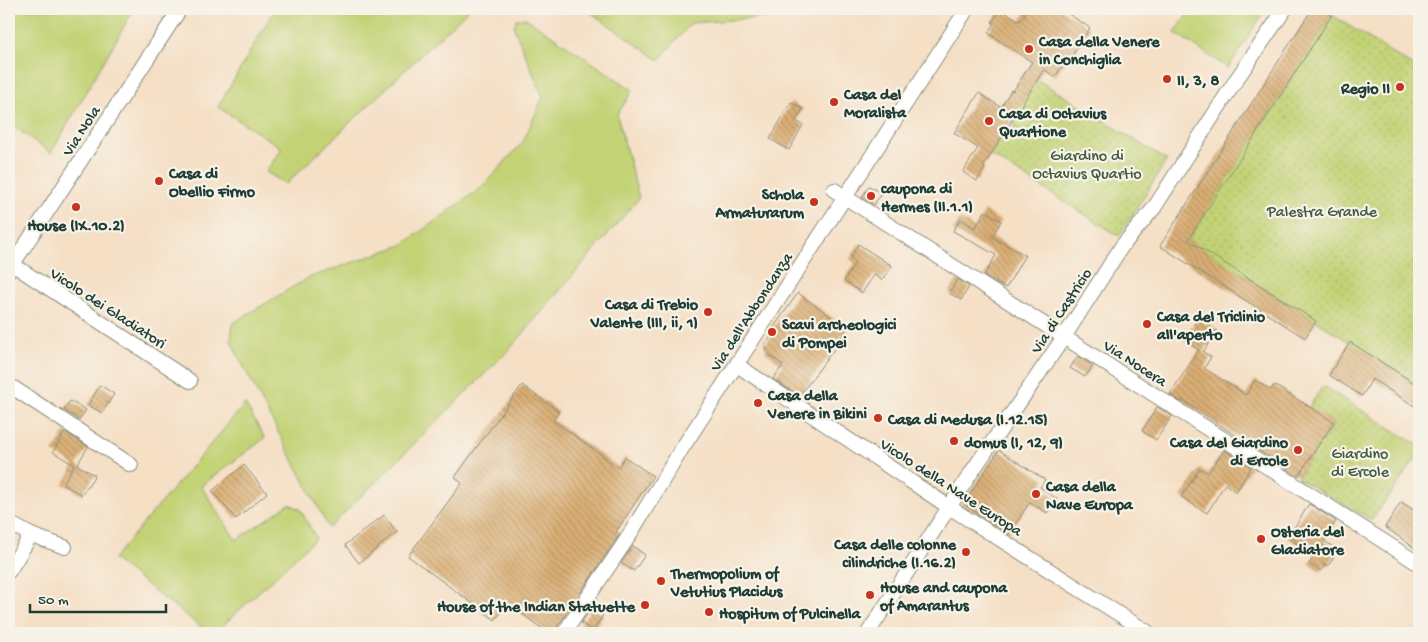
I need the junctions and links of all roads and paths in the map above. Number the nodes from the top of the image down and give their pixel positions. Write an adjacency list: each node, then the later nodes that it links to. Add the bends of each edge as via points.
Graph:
1 (180, 9): 5 (street, Via Nola)
2 (967, 9): 4 (street, Via dell'Abbondanza)
3 (1285, 9): 6 (street, Via di Castricio, via 1154,208 1122,246)
4 (839, 194): 6 (street, Via Nocera); 7 (street, Via dell'Abbondanza)
5 (10, 266): 8 (street, Vicolo dei Gladiatori)
6 (1064, 337): 11 (street, Via di Castricio); 15 (street, Via Nocera)
7 (737, 365): 11 (street, Vicolo della Nave Europa); 17 (street, Via dell'Abbondanza)
8 (190, 380)
9 (9, 385): 10 (street)
10 (131, 465)
11 (949, 507): 18 (street, Via di Castricio); 19 (street, Vicolo della Nave Europa)
12 (9, 523): 13 (street)
13 (31, 535): 14 (street); 16 (street)
14 (65, 547)
15 (1419, 564)
16 (9, 571)
17 (564, 633)
18 (868, 633)
19 (1149, 633)

